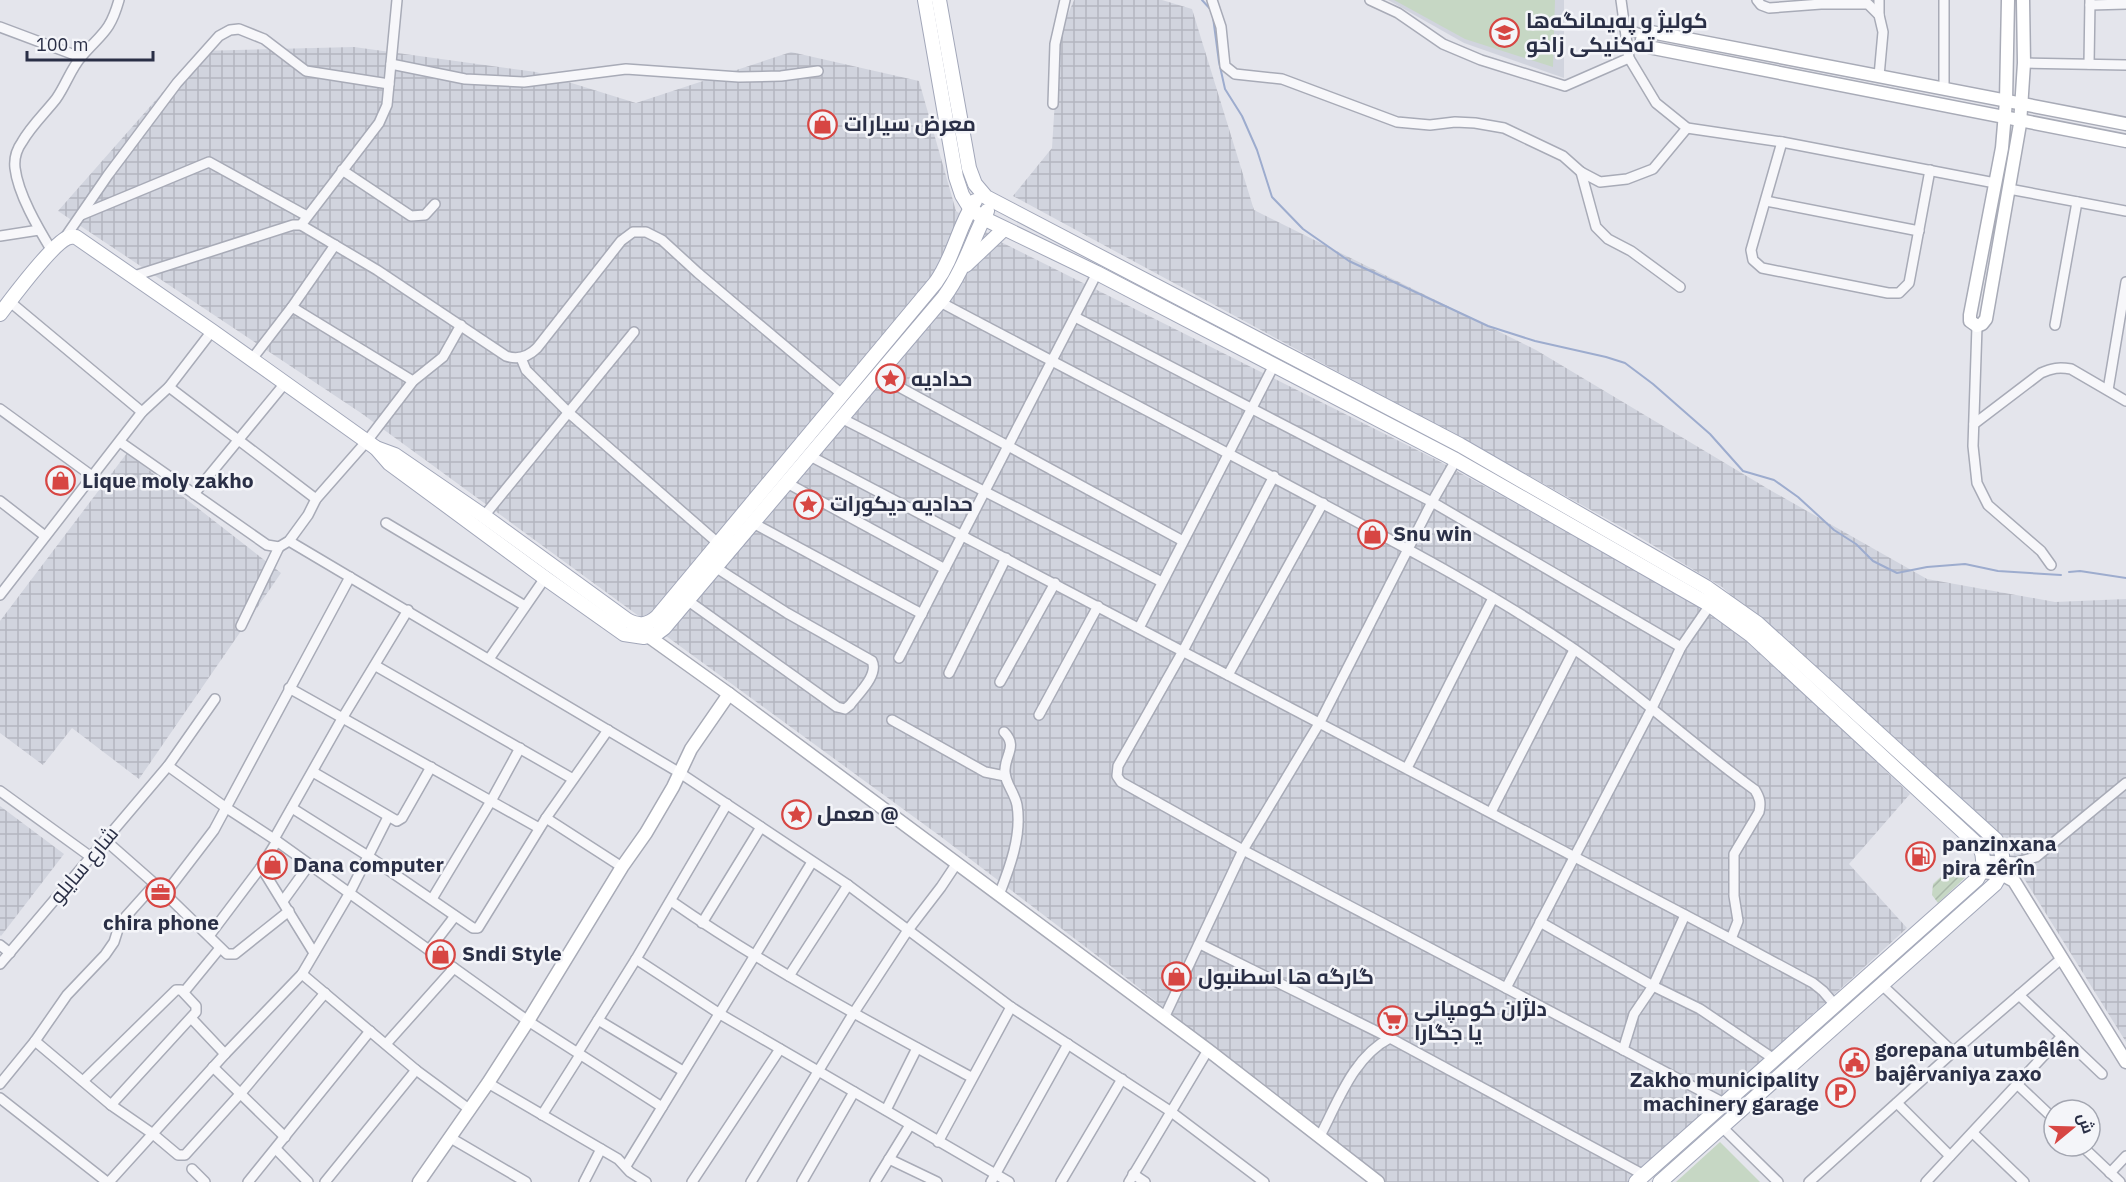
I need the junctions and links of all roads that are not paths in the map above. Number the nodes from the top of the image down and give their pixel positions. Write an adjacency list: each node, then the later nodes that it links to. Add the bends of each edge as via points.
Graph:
1 (119, 0): 20 (street, via 103,36)
2 (397, 0): 23 (street)
3 (925, 0): 48 (main road, via 956,177)
4 (939, 0): 44 (main road, via 969,168 975,184)
5 (1065, 0): 31 (street, via 1054,44)
6 (1212, 0): 41 (street, via 1221,27 1225,66 1235,74 1282,79 1397,122 1475,123 1504,128 1563,156)
7 (1371, 0): 21 (street, via 1443,44 1565,86)
8 (1621, 0): 18 (street)
9 (1757, 0): 16 (street, via 1769,8 1868,4)
10 (1880, 0): 16 (street)
11 (1944, 0): 29 (street)
12 (2008, 0): 30 (street)
13 (2023, 0): 22 (street)
14 (2090, 3): 15 (street); 24 (street)
15 (2126, 4)
16 (1879, 15): 27 (street, via 1883,32)
17 (0, 27): 20 (street)
18 (1625, 29): 19 (street); 21 (street)
19 (1644, 35): 27 (street, via 1651,32); 33 (street, via 1642,42 1648,47)
20 (80, 57): 55 (street, via 63,89 21,142 15,157 15,168)
21 (1629, 58): 36 (street, via 1656,103)
22 (2024, 63): 24 (street); 32 (street)
23 (391, 64): 26 (street, via 465,79 512,82 626,69 740,77); 28 (street)
24 (2089, 64): 25 (street)
25 (2126, 65)
26 (818, 71)
27 (1879, 76): 29 (street)
28 (389, 84): 39 (street, via 387,105 379,123); 50 (street, via 306,71 264,39 239,29 230,30 219,36 177,83)
29 (1944, 89): 30 (street)
30 (2006, 101): 32 (street); 33 (street)
31 (1053, 104)
32 (2022, 104): 34 (street); 35 (street)
33 (2005, 117): 34 (street); 42 (street)
34 (2020, 120): 37 (street); 43 (street)
35 (2126, 124)
36 (1687, 128): 38 (street); 41 (street, via 1653,169 1627,179 1600,182)
37 (2126, 141)
38 (1782, 142): 40 (street); 45 (street)
39 (342, 170): 47 (street, via 411,216 424,215); 51 (street)
40 (1930, 170): 42 (street); 56 (street)
41 (1581, 172): 66 (street, via 1596,227)
42 (1995, 183): 74 (street, via 1970,315 1970,321)
43 (2009, 189): 46 (street); 74 (street, via 1986,319)
44 (986, 196): 48 (main road); 52 (main road); 189 (main road, via 1460,445 1724,598 1757,623 1991,834 2000,846)
45 (1766, 201): 56 (street); 56 (street, via 1751,250 1753,260 1762,268 1888,293 1899,293 1909,283)
46 (2077, 202): 49 (street); 73 (street)
47 (435, 204)
48 (970, 208): 52 (main road); 61 (main road)
49 (2126, 211)
50 (81, 215): 51 (street, via 209,162); 58 (street)
51 (308, 216): 53 (street)
52 (983, 218): 54 (main road); 62 (main road)
53 (301, 225): 59 (street); 64 (street)
54 (1004, 229): 62 (main road); 63 (main road)
55 (39, 230): 57 (street); 60 (street)
56 (1919, 231)
57 (0, 236)
58 (70, 238): 60 (main road); 64 (main road)
59 (335, 244): 69 (street); 72 (street)
60 (51, 251): 67 (main road)
61 (950, 258): 62 (main road); 86 (main road, via 936,282)
62 (963, 268): 68 (main road)
63 (1096, 273): 71 (street); 80 (main road)
64 (134, 276): 75 (main road)
65 (2126, 282): 85 (street)
66 (1680, 287)
67 (9, 301): 70 (main road); 90 (street)
68 (940, 302): 79 (street); 81 (main road)
69 (292, 306): 78 (street); 82 (street)
70 (0, 314)
71 (1075, 317): 79 (street); 88 (street)
72 (460, 325): 77 (street, via 506,356); 82 (street, via 443,357)
73 (2055, 325)
74 (1977, 326): 93 (street)
75 (212, 331): 78 (main road); 84 (street)
76 (634, 332): 91 (street)
77 (521, 358): 86 (street, via 537,348 621,241 633,232 646,232 663,240); 91 (street, via 526,370)
78 (252, 359): 83 (main road)
79 (1051, 361): 97 (street); 98 (street)
80 (1274, 365): 88 (street); 100 (main road)
81 (877, 375): 92 (main road); 97 (street)
82 (413, 381): 96 (street)
83 (286, 382): 94 (street); 96 (main road)
84 (169, 387): 90 (street); 94 (street)
85 (2108, 390): 87 (street); 93 (street, via 2071,369 2050,369)
86 (843, 395): 117 (main road)
87 (2126, 401)
88 (1252, 408): 98 (street); 108 (street)
89 (0, 409): 101 (street)
90 (142, 412): 95 (street)
91 (569, 413): 110 (street); 117 (street)
92 (841, 418): 99 (main road); 104 (street)
93 (1974, 424): 121 (street, via 1974,472 1981,495)
94 (238, 439): 105 (street); 106 (street)
95 (120, 442): 101 (street); 105 (street)
96 (372, 445): 106 (street); 110 (main road, via 395,455); 125 (main road, via 389,463)
97 (1008, 445): 104 (street); 116 (street)
98 (1228, 453): 102 (street); 116 (street)
99 (810, 456): 103 (main road); 113 (street)
100 (1456, 460): 108 (street); 131 (main road)
101 (92, 476): 114 (street)
102 (1274, 476): 109 (street); 141 (street)
103 (787, 483): 112 (main road); 123 (street)
104 (984, 491): 113 (street); 126 (street)
105 (194, 494): 118 (street, via 267,545)
106 (316, 499): 115 (street)
107 (0, 501): 114 (street)
108 (1432, 502): 119 (street); 139 (street)
109 (1323, 503): 119 (street); 146 (street)
110 (484, 516): 138 (main road)
111 (386, 523): 132 (street)
112 (753, 523): 122 (main road); 135 (street)
113 (962, 535): 120 (street); 123 (street)
114 (45, 536): 128 (street)
115 (289, 541): 118 (street); 124 (street)
116 (1184, 541): 126 (street)
117 (719, 544): 138 (main road)
118 (279, 547): 136 (street)
119 (1408, 549): 129 (street); 155 (street)
120 (1006, 558): 127 (street); 145 (street)
121 (2051, 565)
122 (715, 567): 130 (main road); 130 (street, via 872,661 873,674 850,705 837,707)
123 (945, 569): 135 (street)
124 (350, 577): 134 (street); 148 (street)
125 (545, 578): 132 (street); 138 (main road, via 624,634 634,637)
126 (1162, 582): 137 (street)
127 (1054, 583): 133 (street); 147 (street)
128 (0, 595)
129 (1493, 598): 140 (street); 161 (street)
130 (687, 600): 138 (main road, via 664,628)
131 (1710, 605): 139 (street); 186 (main road, via 1750,635 1976,842)
132 (525, 606): 143 (street)
133 (1098, 606): 137 (street); 152 (street)
134 (408, 610): 143 (street); 144 (street)
135 (922, 614): 142 (street)
136 (242, 626)
137 (1139, 628): 141 (street)
138 (646, 630): 149 (street)
139 (1681, 647): 151 (street)
140 (1574, 650): 151 (street); 172 (street)
141 (1183, 651): 146 (street); 179 (street, via 1118,766 1117,776 1120,782)
142 (899, 658)
143 (489, 659): 156 (street)
144 (376, 666): 153 (street); 158 (street)
145 (949, 673)
146 (1228, 675): 155 (street)
147 (1000, 682)
148 (290, 688): 153 (street); 170 (street)
149 (729, 694): 163 (street, via 691,749); 184 (street)
150 (215, 699): 159 (street, شارع سايلو)
151 (1652, 708): 182 (street); 205 (street, via 1760,797 1759,812 1734,854 1738,921)
152 (1039, 715)
153 (343, 717): 160 (street); 162 (street)
154 (892, 720): 164 (street, via 985,772)
155 (1320, 722): 161 (street); 179 (street)
156 (608, 730): 163 (street); 165 (street)
157 (1004, 732): 164 (street, via 1012,747)
158 (520, 748): 165 (street); 168 (street)
159 (168, 766): 170 (street); 177 (street, شارع سايلو)
160 (431, 767): 168 (street); 173 (street, via 400,820)
161 (1407, 768): 172 (street)
162 (313, 772): 171 (street); 173 (street)
163 (680, 773): 169 (street); 188 (street)
164 (1005, 776): 194 (street, via 1015,797 1018,822 1013,858)
165 (573, 779): 174 (street)
166 (2126, 783): 189 (street, via 2044,852)
167 (0, 791): 181 (street)
168 (491, 801): 176 (street); 195 (street)
169 (727, 804): 175 (street); 196 (street)
170 (225, 807): 178 (street); 192 (street, via 209,836)
171 (292, 808): 178 (street); 180 (street)
172 (1491, 812): 182 (street)
173 (388, 817): 180 (street)
174 (546, 818): 176 (street); 188 (street)
175 (760, 827): 183 (street); 202 (street)
176 (539, 828): 200 (street, via 481,926 473,928)
177 (105, 840): 181 (street, شارع سايلو); 190 (street)
178 (275, 840): 185 (street); 187 (street)
179 (1243, 850): 206 (street); 221 (street)
180 (368, 856): 193 (street); 195 (street)
181 (91, 857): 210 (street, شارع سايلو)
182 (1574, 857): 199 (street); 201 (street)
183 (812, 862): 191 (street); 212 (street)
184 (957, 863): 194 (street); 203 (street)
185 (309, 865): 193 (street); 197 (street)
186 (1983, 866): 189 (street); 225 (main road, via 1977,879)
187 (261, 867): 197 (street); 204 (street)
188 (622, 867): 232 (street)
189 (2002, 868): 213 (street); 219 (main road, via 1995,884)
190 (154, 884): 192 (street); 236 (street, via 120,923 105,955 67,995)
191 (848, 885): 203 (street); 218 (street)
192 (165, 894): 204 (street)
193 (349, 894): 209 (street); 211 (street)
194 (999, 895): 230 (street)
195 (432, 899): 200 (street)
196 (671, 901): 202 (street); 214 (street)
197 (283, 902): 198 (street)
198 (289, 911): 208 (street, via 235,954); 211 (street)
199 (1685, 915): 205 (street); 220 (street)
200 (455, 916): 209 (street)
201 (1540, 922): 220 (street); 221 (street)
202 (702, 923): 212 (street)
203 (908, 930): 226 (street); 228 (street)
204 (209, 936): 208 (street)
205 (1731, 939): 225 (street, via 1813,983)
206 (1200, 944): 230 (street); 235 (street)
207 (0, 945): 210 (street)
208 (220, 948): 222 (street)
209 (429, 951): 216 (street)
210 (9, 953): 215 (street, شارع سايلو)
211 (314, 953): 217 (street)
212 (756, 956): 218 (street); 227 (street)
213 (2061, 958): 224 (street); 247 (street)
214 (636, 959): 227 (street); 231 (street)
215 (0, 964)
216 (454, 968): 232 (street); 237 (street)
217 (302, 974): 223 (street); 245 (street)
218 (789, 975): 228 (street)
219 (1882, 985): 243 (street); 272 (main road)
220 (1653, 986): 242 (street, via 1634,1014); 246 (street, via 1700,1009)
221 (1506, 988): 242 (street)
222 (184, 992): 229 (street, via 196,1006); 255 (street, via 176,990)
223 (325, 993): 233 (street); 260 (street)
224 (2019, 995): 234 (street); 243 (street)
225 (1835, 1005): 246 (main road)
226 (1011, 1007): 238 (street); 253 (street)
227 (720, 1014): 240 (street); 250 (street)
228 (853, 1014): 239 (street); 251 (street)
229 (191, 1018): 245 (street); 264 (street)
230 (1164, 1018): 241 (street)
231 (598, 1020): 244 (street); 250 (street)
232 (528, 1021): 244 (street); 256 (street)
233 (370, 1031): 237 (street); 276 (street)
234 (2062, 1036): 252 (street); 258 (street)
235 (1390, 1038): 275 (street, via 1359,1064); 290 (street)
236 (35, 1041): 255 (street); 257 (street)
237 (386, 1044): 249 (street)
238 (1068, 1044): 254 (street); 288 (street)
239 (918, 1048): 253 (street); 268 (street)
240 (780, 1049): 251 (street); 301 (street)
241 (1208, 1050): 269 (street); 275 (street)
242 (1623, 1050): 262 (street)
243 (1953, 1052): 263 (street)
244 (579, 1053): 265 (street); 270 (street)
245 (225, 1054): 248 (street)
246 (1774, 1059): 262 (main road)
247 (2126, 1062)
248 (213, 1067): 260 (street); 274 (street)
249 (416, 1070): 267 (street); 296 (street)
250 (683, 1071): 265 (street)
251 (819, 1072): 259 (street); 302 (street)
252 (2102, 1074)
253 (972, 1077): 278 (street)
254 (1122, 1080): 269 (street); 307 (street)
255 (83, 1081): 264 (street)
256 (488, 1083): 267 (street); 270 (street)
257 (0, 1084)
258 (2018, 1085): 266 (street); 273 (street)
259 (854, 1092): 268 (street); 303 (street)
260 (241, 1093): 274 (street, via 184,1155 178,1155); 276 (street)
261 (0, 1098): 292 (street)
262 (1724, 1103): 290 (main road)
263 (1897, 1103): 281 (street); 313 (street)
264 (111, 1105): 274 (street)
265 (662, 1107): 285 (street)
266 (2042, 1108)
267 (469, 1109): 277 (street)
268 (886, 1110): 271 (street)
269 (1170, 1112): 289 (street); 309 (street)
270 (542, 1115): 280 (street)
271 (910, 1125): 278 (street); 284 (street)
272 (1722, 1127): 311 (main road); 312 (street)
273 (1973, 1133): 281 (street); 314 (street)
274 (153, 1134): 292 (street)
275 (1320, 1136): 310 (street)
276 (285, 1137): 279 (street)
277 (449, 1137): 297 (street); 298 (street)
278 (938, 1142): 288 (street)
279 (276, 1149): 294 (street); 295 (street)
280 (601, 1149): 285 (street); 299 (street)
281 (1950, 1156): 291 (street)
282 (2126, 1156): 287 (street)
283 (2094, 1158): 287 (street)
284 (889, 1159): 304 (street); 305 (street)
285 (626, 1166): 300 (street)
286 (192, 1169): 293 (street)
287 (2110, 1173): 315 (street)
288 (993, 1178): 306 (street)
289 (1131, 1178): 308 (street)
290 (1640, 1179)
291 (1929, 1181)
292 (108, 1182)
293 (205, 1182)
294 (248, 1182)
295 (308, 1182)
296 (325, 1182)
297 (419, 1182)
298 (526, 1182)
299 (584, 1182)
300 (646, 1182)
301 (692, 1182)
302 (751, 1182)
303 (802, 1182)
304 (875, 1182)
305 (937, 1182)
306 (1010, 1182)
307 (1061, 1182)
308 (1145, 1182)
309 (1264, 1182)
310 (1378, 1182)
311 (1660, 1182)
312 (1778, 1182)
313 (1809, 1182)
314 (2024, 1182)
315 (2120, 1182)

